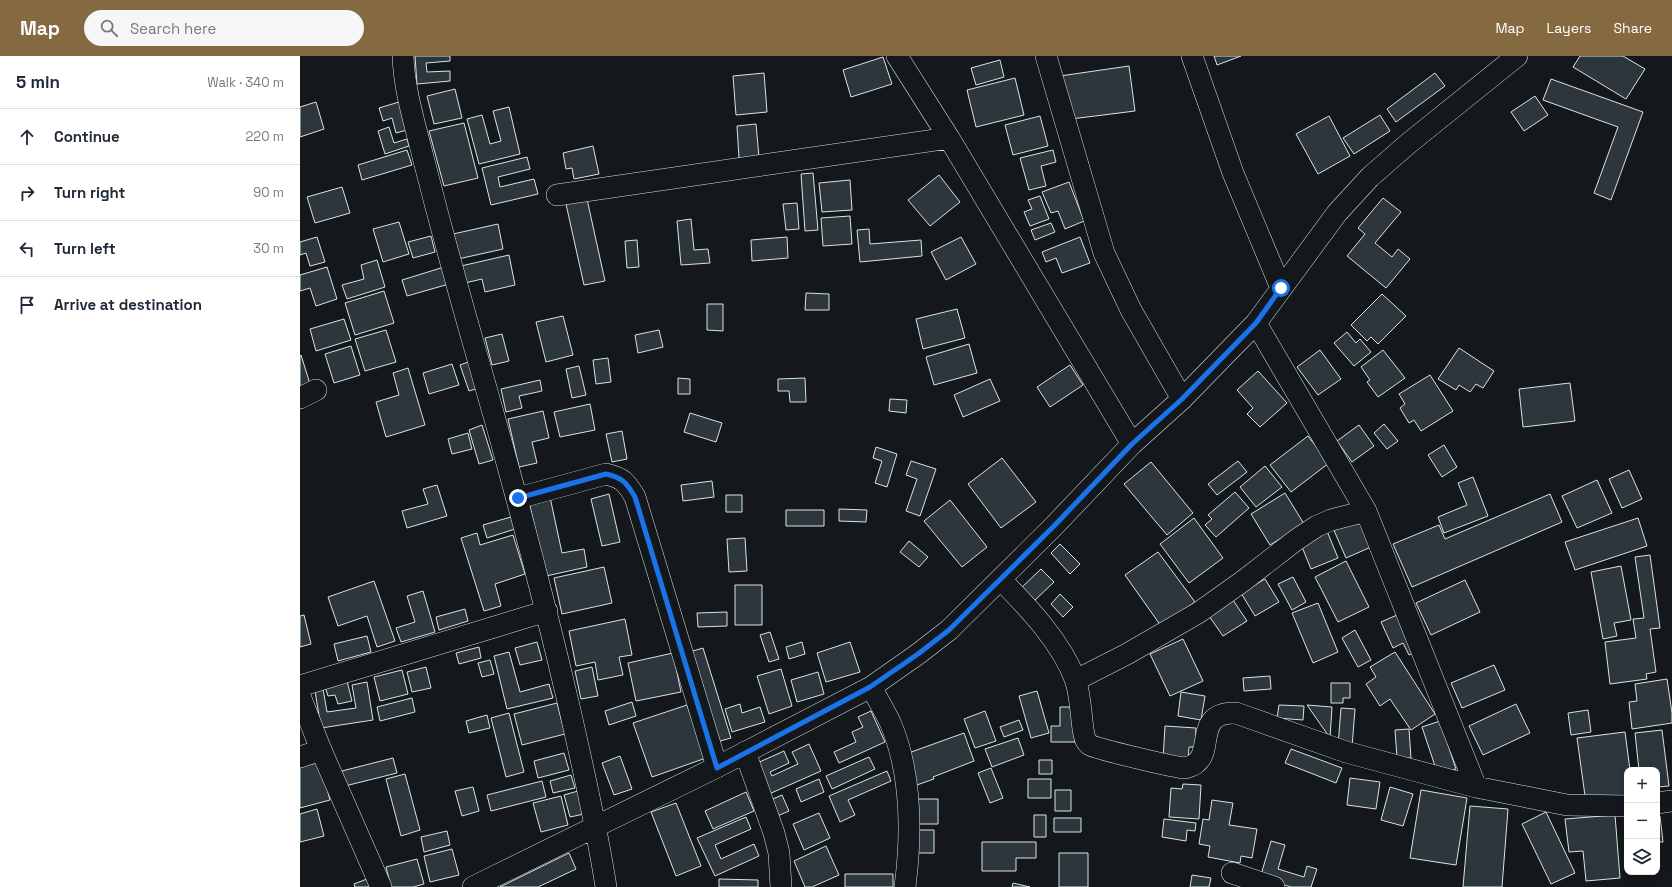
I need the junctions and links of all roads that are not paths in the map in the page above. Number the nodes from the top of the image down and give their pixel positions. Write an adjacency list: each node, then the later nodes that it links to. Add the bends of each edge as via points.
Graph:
1 (403, 56): 12 (street, via 403,70 429,182)
2 (897, 56): 6 (street)
3 (1046, 56): 10 (street, via 1104,253 1131,310)
4 (1192, 56): 8 (street, via 1233,173)
5 (1515, 56): 8 (street, via 1370,177 1337,213)
6 (949, 138): 7 (street); 11 (street)
7 (557, 195)
8 (1281, 288): 9 (street)
9 (1256, 323): 10 (street); 13 (street)
10 (1182, 399): 11 (street)
11 (1132, 444): 14 (street)
12 (518, 498): 15 (street); 23 (street, via 606,474 619,477 628,484 635,497)
13 (1366, 511): 16 (street, via 1331,520 1311,529 1198,613); 24 (street)
14 (1001, 580): 16 (street, via 1023,601 1049,635 1067,661); 18 (street, via 949,630)
15 (547, 611): 17 (street); 28 (street)
16 (1076, 680): 24 (street, via 1084,737 1090,745 1106,750 1184,768 1197,763 1201,758 1208,728 1212,722 1218,716 1236,713 1346,752)
17 (300, 686)
18 (870, 687): 21 (street); 34 (street, via 889,720 906,778 909,844)
19 (300, 696): 20 (street)
20 (321, 750): 22 (street); 30 (street)
21 (745, 752): 23 (street); 33 (street, via 774,833 779,853)
22 (300, 757)
23 (717, 768): 28 (street)
24 (1476, 787): 27 (street, via 1567,805)
25 (1672, 801): 26 (street)
26 (1660, 803)
27 (1624, 806)
28 (596, 827): 31 (street); 32 (street)
29 (1232, 873): 35 (street)
30 (381, 887)
31 (473, 887)
32 (606, 887)
33 (781, 887)
34 (905, 887)
35 (1274, 887)

